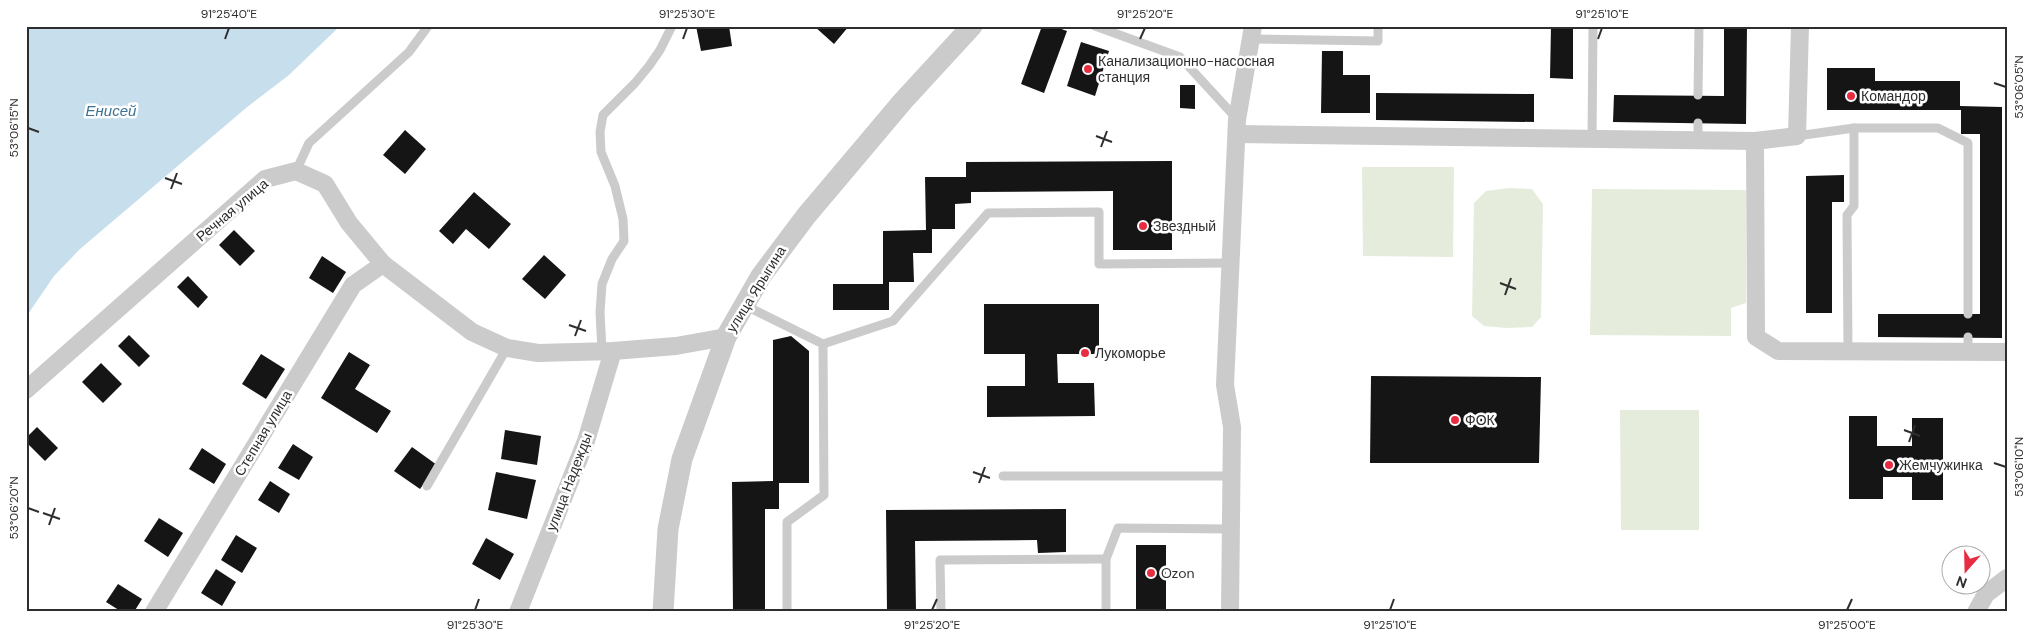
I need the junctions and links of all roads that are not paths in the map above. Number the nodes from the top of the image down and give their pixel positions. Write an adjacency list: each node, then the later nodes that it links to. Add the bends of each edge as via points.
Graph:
1 (428, 26): 16 (lane, via 409,52 309,144)
2 (672, 26): 24 (lane, via 649,66 603,115 601,152 615,186 623,219 624,241 602,284 600,312)
3 (1095, 26): 11 (lane, via 1180,57)
4 (1378, 26): 9 (lane, via 1378,41)
5 (1593, 26): 14 (lane)
6 (1699, 26): 10 (lane)
7 (1800, 26): 13 (street)
8 (964, 31): 19 (street, улица Ярыгина, via 806,216 761,276)
9 (1252, 33): 11 (street)
10 (1698, 95)
11 (1237, 127): 14 (street); 17 (street)
12 (1854, 128): 13 (lane); 20 (lane, via 1938,128 1968,143); 25 (lane, via 1854,206 1848,215)
13 (1797, 136): 15 (street)
14 (1592, 139): 15 (street, via 1698,132)
15 (1755, 141): 25 (street, via 1756,337 1778,351)
16 (296, 171): 18 (street, via 325,184 348,223); 27 (street, Речная улица, via 265,179)
17 (1232, 263): 22 (lane, via 1099,264 1099,212 988,213 893,320); 29 (street, via 1225,384 1232,427)
18 (383, 264): 23 (street, via 472,332); 34 (street, Степная улица, via 353,285)
19 (744, 305): 21 (street, улица Ярыгина); 22 (lane)
20 (1968, 314)
21 (726, 337): 24 (street, via 676,346); 36 (street, улица Ярыгина, via 682,458 668,529)
22 (823, 344): 37 (lane, via 824,495 788,522)
23 (507, 348): 24 (street, via 538,353); 30 (lane)
24 (608, 351): 35 (street, улица Надежды, via 586,441)
25 (1848, 352): 26 (street, via 1968,345)
26 (2007, 352)
27 (26, 390)
28 (1003, 476): 29 (lane)
29 (1231, 476): 31 (street)
30 (427, 486)
31 (1230, 529): 32 (lane, via 1118,528); 40 (street)
32 (1106, 559): 38 (lane, via 940,560); 39 (lane)
33 (2007, 578): 41 (street, via 1986,594)
34 (154, 612)
35 (518, 612)
36 (663, 612)
37 (787, 612)
38 (941, 612)
39 (1106, 612)
40 (1230, 612)
41 (1976, 612)

